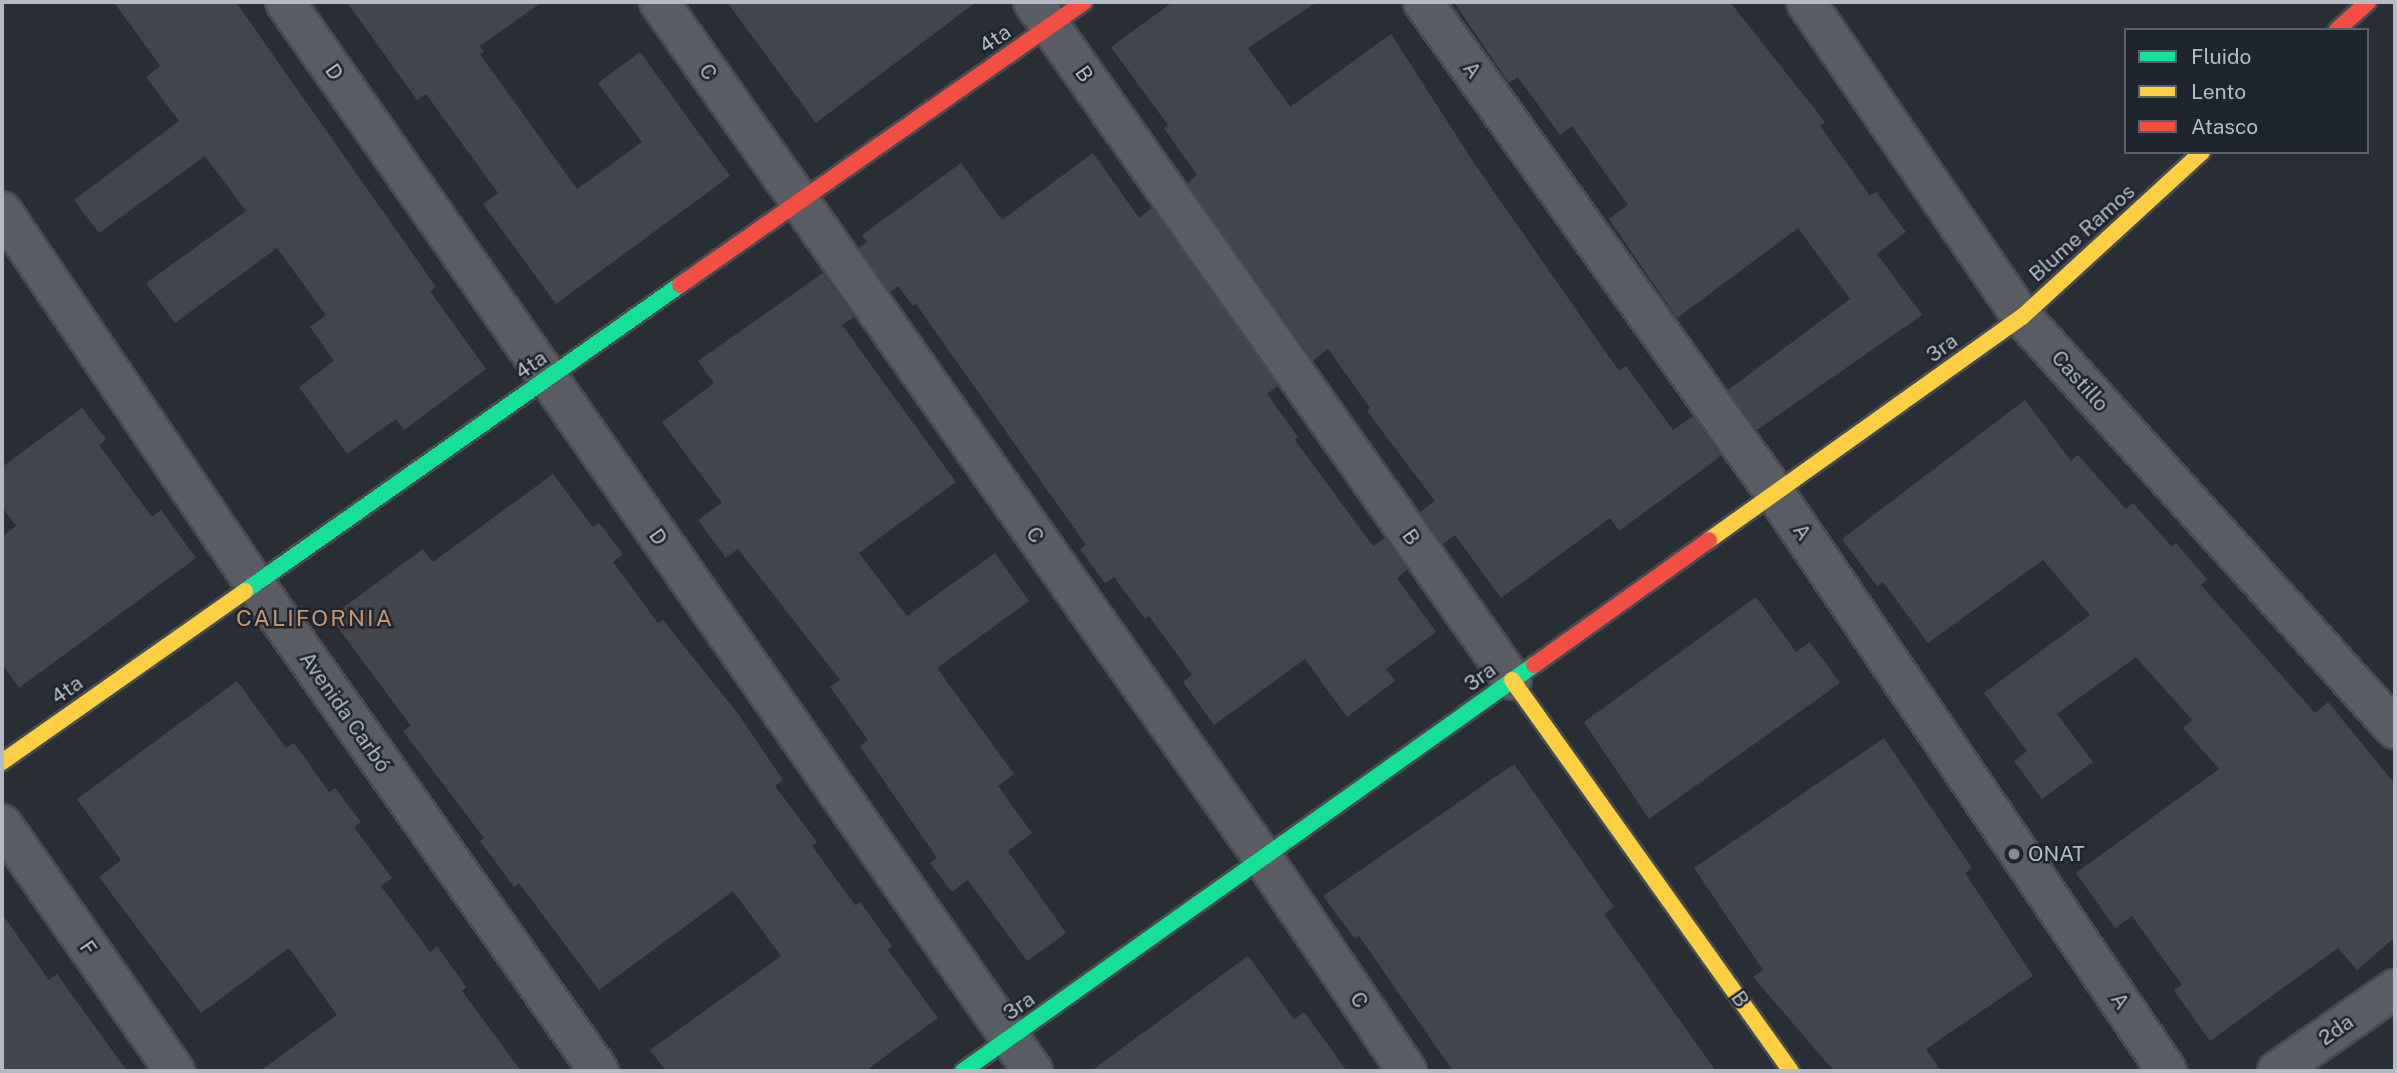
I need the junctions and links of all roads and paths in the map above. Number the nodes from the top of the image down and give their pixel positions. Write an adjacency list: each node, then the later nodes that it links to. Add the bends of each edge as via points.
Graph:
1 (285, 2): 13 (street, D)
2 (659, 2): 10 (street, C)
3 (1084, 2): 7 (street, 4ta)
4 (1423, 2): 14 (street, A)
5 (1806, 2): 12 (street, Castillo)
6 (2368, 2): 8 (street)
7 (1041, 14): 10 (street, 4ta); 16 (street, B)
8 (2339, 28)
9 (2200, 154): 12 (street, Blume Ramos)
10 (799, 202): 13 (street, 4ta); 20 (street, C)
11 (2, 211): 15 (street, Avenida Carbó)
12 (2022, 317): 14 (street, 3ra); 17 (street, Castillo)
13 (547, 379): 15 (street, 4ta); 22 (street, D)
14 (1775, 493): 16 (street, 3ra); 29 (street, A)
15 (255, 584): 18 (street, 4ta); 24 (street, Avenida Carbó)
16 (1512, 680): 20 (street, 3ra); 28 (street, B)
17 (2395, 729)
18 (2, 762)
19 (2, 824): 23 (street, F)
20 (1263, 858): 22 (street, 3ra); 27 (street, C)
21 (2395, 989): 30 (street, 2da)
22 (1010, 1038): 25 (street, 3ra); 26 (street, D)
23 (175, 1071)
24 (599, 1071)
25 (963, 1071)
26 (1033, 1071)
27 (1407, 1071)
28 (1791, 1071)
29 (2167, 1071)
30 (2277, 1071)

